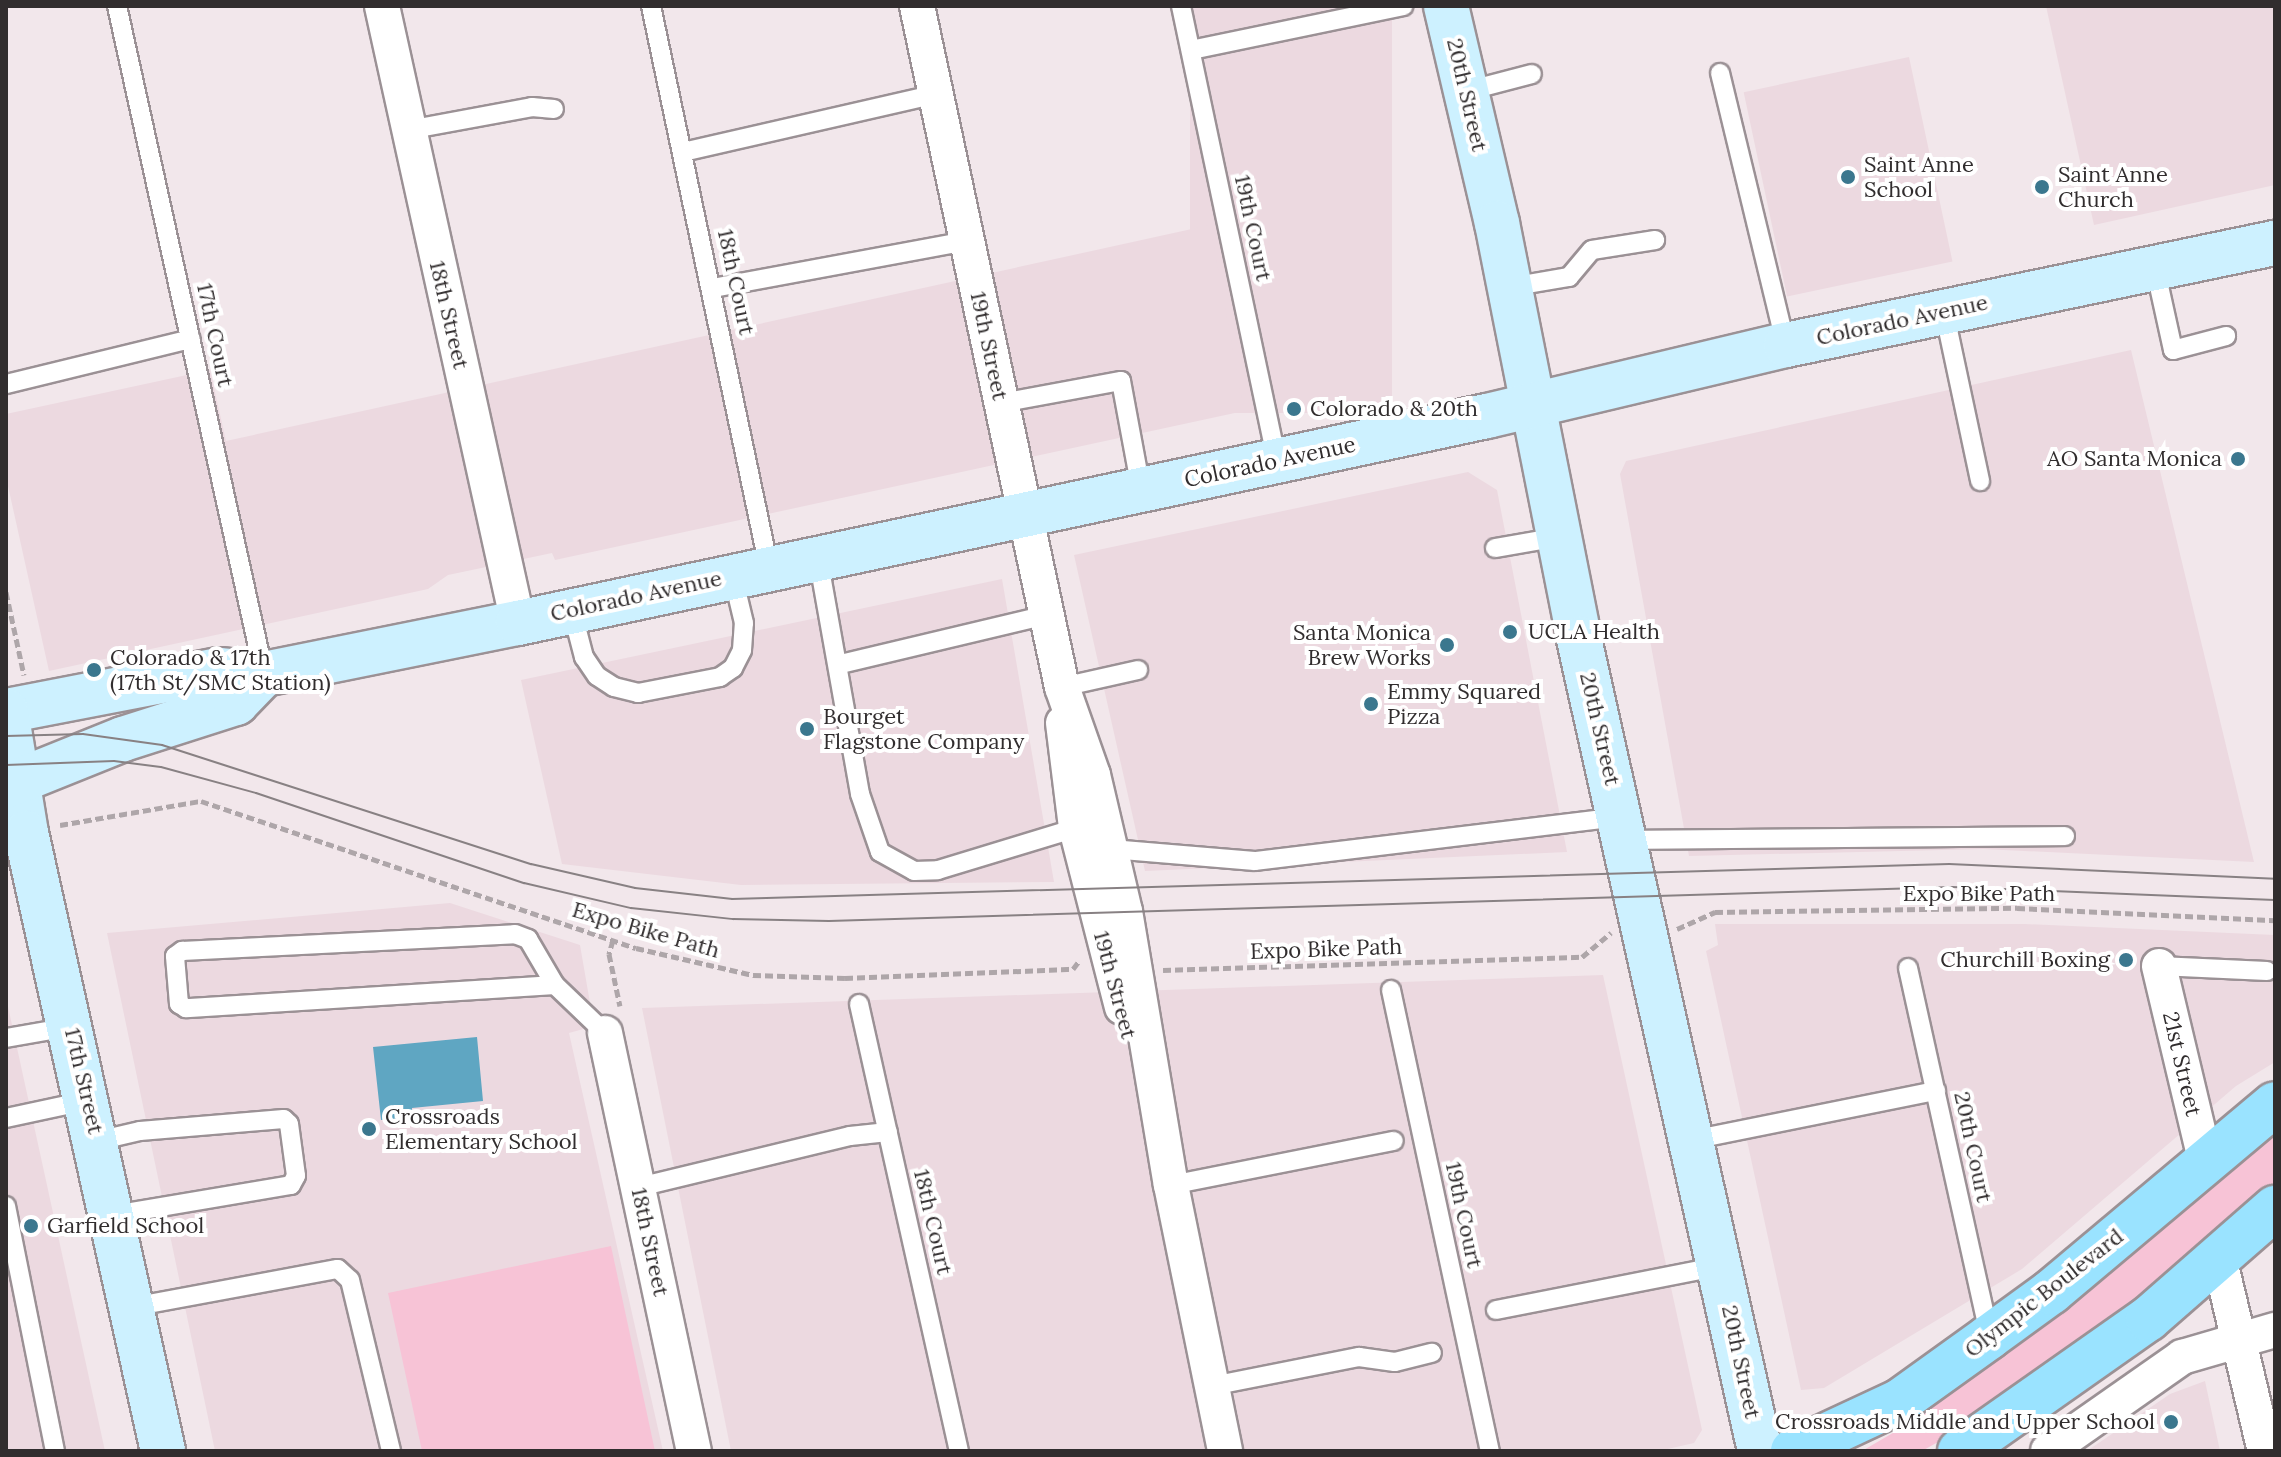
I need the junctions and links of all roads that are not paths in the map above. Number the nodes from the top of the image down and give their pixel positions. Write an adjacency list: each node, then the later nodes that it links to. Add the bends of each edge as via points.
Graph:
1 (117, 6): 24 (lane, 17th Court)
2 (382, 6): 14 (street, 18th Street)
3 (651, 6): 15 (lane, 18th Court)
4 (917, 6): 12 (street, 19th Street)
5 (1181, 6): 8 (lane, 19th Court)
6 (1404, 6): 8 (lane)
7 (1446, 6): 11 (main road, 20th Street)
8 (1191, 50): 29 (lane, 19th Court)
9 (1720, 73): 25 (lane)
10 (1532, 74): 11 (lane)
11 (1467, 91): 20 (main road, 20th Street)
12 (936, 94): 15 (lane); 17 (street, 19th Street)
13 (554, 109): 14 (lane, via 532,107)
14 (408, 130): 39 (street, 18th Street)
15 (683, 152): 21 (lane, 18th Court)
16 (1655, 240): 20 (lane, via 1592,250 1569,277)
17 (967, 241): 21 (lane); 27 (street, 19th Street)
18 (2275, 243): 19 (main road, Colorado Avenue)
19 (2155, 268): 22 (main road, Colorado Avenue); 23 (lane, via 2173,350)
20 (1510, 287): 28 (main road, 20th Street)
21 (713, 288): 36 (lane, 18th Court)
22 (1944, 311): 25 (main road, Colorado Avenue); 30 (lane)
23 (2226, 336)
24 (191, 339): 26 (lane); 42 (lane, 17th Court)
25 (1786, 345): 28 (main road, Colorado Avenue)
26 (6, 384)
27 (1001, 403): 31 (lane, via 1121,381); 32 (street, 19th Street)
28 (1534, 406): 29 (main road, Colorado Avenue); 33 (main road, 20th Street)
29 (1277, 460): 31 (main road, Colorado Avenue)
30 (1980, 481)
31 (1141, 489): 32 (main road, Colorado Avenue)
32 (1024, 513): 35 (main road, Colorado Avenue); 38 (street, 19th Street)
33 (1559, 537): 34 (lane); 47 (main road, 20th Street)
34 (1495, 548)
35 (818, 557): 36 (main road, Colorado Avenue); 40 (lane)
36 (751, 572): 37 (main road, Colorado Avenue); 37 (lane, 18th Court, via 742,650 733,668 720,677 638,693 614,687 597,676 584,657)
37 (572, 611): 39 (main road, Colorado Avenue)
38 (1046, 615): 40 (lane); 43 (street, 19th Street)
39 (518, 623): 42 (main road, Colorado Avenue)
40 (841, 664): 46 (lane, via 860,794 880,852 914,871 938,870)
41 (1138, 670): 43 (lane)
42 (264, 674): 44 (main road, Colorado Avenue, via 219,670); 45 (main road, via 236,703 123,739)
43 (1062, 687): 46 (street, 19th Street, via 1066,775); 49 (street, 19th Street, via 1093,775)
44 (11, 703): 45 (main road, 17th Street)
45 (12, 784): 56 (main road, 17th Street)
46 (1076, 828): 67 (street, 19th Street)
47 (1623, 829): 48 (lane); 49 (lane, via 1255,861); 64 (main road, 20th Street)
48 (2065, 836)
49 (1111, 849): 67 (street, 19th Street)
50 (2159, 966): 52 (lane); 66 (street, 21st Street)
51 (1908, 968): 59 (lane, 20th Court)
52 (2267, 971)
53 (555, 985): 53 (lane, via 528,939 515,934 182,951 175,956 179,1004 186,1008); 57 (lane)
54 (1391, 990): 87 (lane, 19th Court)
55 (859, 1004): 63 (lane, 18th Court)
56 (72, 1027): 58 (lane); 62 (main road, 17th Street)
57 (605, 1033): 68 (street, 18th Street)
58 (6, 1038)
59 (1936, 1091): 64 (lane); 78 (lane, 20th Court)
60 (2275, 1104): 66 (main road, Olympic Boulevard)
61 (6, 1118): 62 (lane)
62 (93, 1121): 71 (main road, 17th Street); 71 (lane, via 140,1131 284,1119 289,1124 296,1176 291,1185)
63 (888, 1132): 68 (lane, via 850,1136); 85 (lane, 18th Court)
64 (1692, 1140): 73 (main road, 20th Street)
65 (1394, 1141): 67 (lane)
66 (2206, 1163): 78 (main road, Olympic Boulevard)
67 (1171, 1185): 80 (street, 19th Street)
68 (639, 1187): 84 (street, 18th Street)
69 (6, 1206): 81 (lane)
70 (2275, 1208): 72 (main road)
71 (113, 1215): 74 (main road, 17th Street)
72 (2219, 1257): 77 (street); 90 (main road, via 2075,1375)
73 (1720, 1266): 75 (lane); 88 (main road, 20th Street)
74 (132, 1307): 82 (main road, 17th Street); 83 (lane, via 338,1269 350,1280)
75 (1496, 1310)
76 (2275, 1330): 77 (street)
77 (2241, 1336): 91 (street, via 2182,1357); 92 (street)
78 (1989, 1337): 89 (main road, Olympic Boulevard, via 1900,1401)
79 (1432, 1353): 80 (lane, via 1395,1362 1359,1357)
80 (1212, 1386): 86 (street, 19th Street)
81 (55, 1451)
82 (163, 1451)
83 (391, 1451)
84 (694, 1451)
85 (959, 1451)
86 (1225, 1451)
87 (1490, 1451)
88 (1760, 1451)
89 (1793, 1451)
90 (1960, 1451)
91 (2048, 1451)
92 (2265, 1451)

